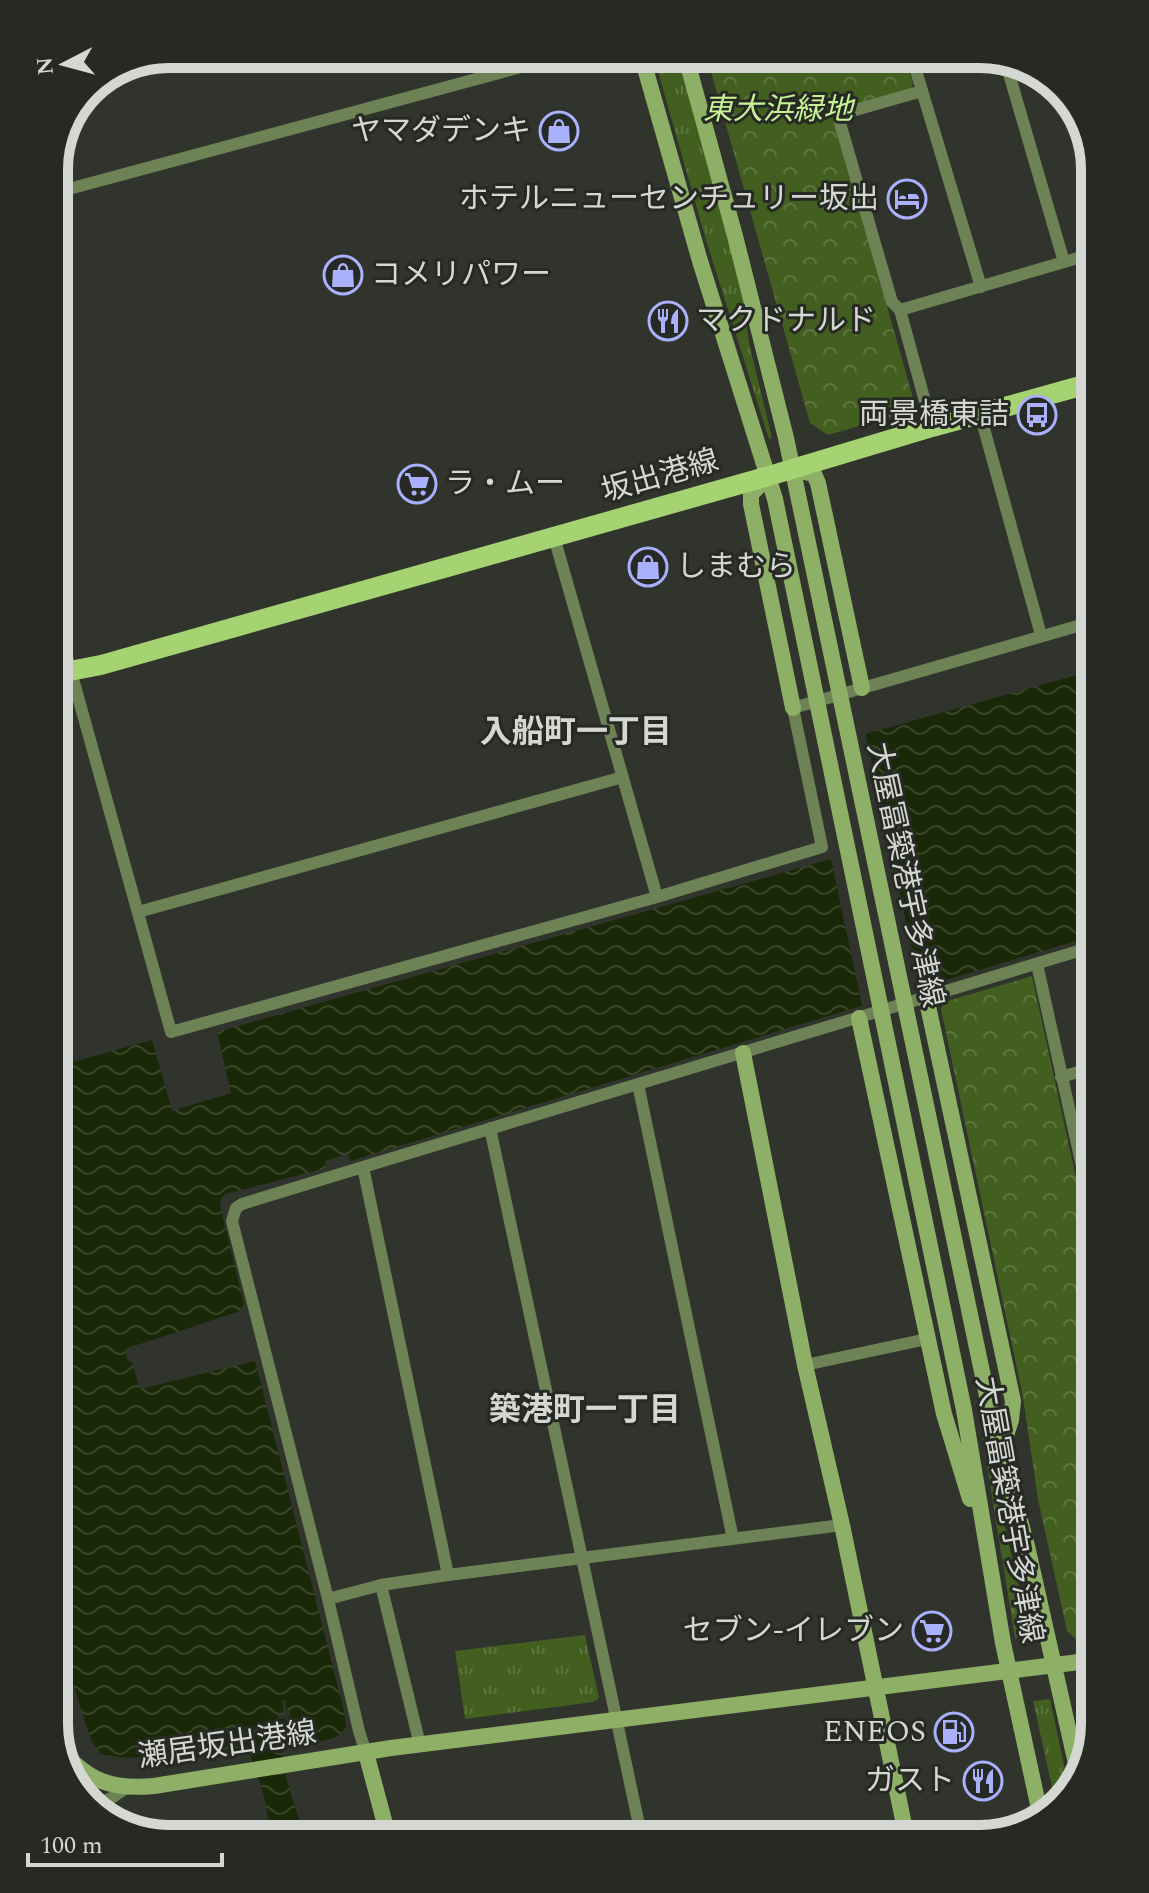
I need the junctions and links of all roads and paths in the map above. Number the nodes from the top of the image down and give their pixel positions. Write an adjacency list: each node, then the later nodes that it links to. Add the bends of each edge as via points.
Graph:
1 (517, 68): 7 (street)
2 (645, 68): 16 (main road, 大屋冨築港宇多津線)
3 (689, 68): 15 (main road, 大屋冨築港宇多津線)
4 (915, 68): 6 (street)
5 (1009, 72): 9 (street)
6 (922, 91): 10 (street); 11 (street, via 845,113 840,123 892,302)
7 (68, 189)
8 (1081, 257): 9 (street)
9 (1064, 262): 10 (street)
10 (981, 287): 11 (street)
11 (900, 310): 14 (street)
12 (1081, 386): 13 (main road, 坂出港線)
13 (980, 414): 14 (main road, 坂出港線); 19 (street)
14 (932, 427): 15 (main road, 坂出港線)
15 (793, 469): 16 (main road, 坂出港線); 22 (main road, via 814,474 818,483); 40 (main road, 大屋冨築港宇多津線)
16 (769, 476): 17 (main road, 坂出港線); 23 (main road, via 751,494 751,504); 43 (main road, 大屋冨築港宇多津線, via 964,1410)
17 (554, 537): 20 (main road, 坂出港線); 24 (street)
18 (1081, 625): 19 (street)
19 (1041, 635): 22 (street)
20 (68, 671)
21 (68, 688): 26 (street)
22 (862, 688): 23 (street)
23 (793, 708): 25 (street, via 822,847)
24 (623, 777): 25 (street); 26 (street)
25 (657, 897): 26 (street, via 171,1032)
26 (138, 912)
27 (1081, 950): 28 (street)
28 (1037, 964): 29 (street); 33 (street)
29 (926, 997): 30 (street); 40 (main road, via 1013,1401)
30 (859, 1018): 31 (street); 38 (main road)
31 (743, 1053): 34 (street); 39 (main road)
32 (1081, 1071): 33 (street)
33 (1061, 1077): 36 (street)
34 (638, 1084): 35 (street); 42 (street)
35 (490, 1128): 37 (street); 44 (street)
36 (1081, 1164)
37 (363, 1167): 45 (street); 47 (street, via 242,1204 232,1221)
38 (927, 1339): 39 (street); 43 (main road, via 944,1414)
39 (805, 1365): 41 (main road)
40 (1001, 1451): 49 (main road, 大屋冨築港宇多津線)
41 (842, 1525): 42 (street); 51 (main road)
42 (733, 1539): 44 (street)
43 (988, 1554): 50 (main road, 大屋冨築港宇多津線)
44 (582, 1558): 45 (street); 52 (street)
45 (448, 1575): 46 (street)
46 (381, 1585): 47 (street); 53 (street)
47 (328, 1599): 54 (street)
48 (1081, 1662): 49 (main road)
49 (1054, 1665): 50 (main road, 大屋冨築港宇多津線); 55 (main road)
50 (1010, 1671): 51 (main road, 大屋冨築港宇多津線); 59 (main road)
51 (875, 1688): 52 (main road, 大屋冨築港宇多津線); 62 (main road)
52 (617, 1720): 53 (main road, 大屋冨築港宇多津線); 61 (street)
53 (420, 1745): 54 (main road, 大屋冨築港宇多津線)
54 (366, 1753): 57 (main road, 瀬居坂出港線); 60 (main road)
55 (1075, 1759)
56 (78, 1769): 57 (main road, 瀬居坂出港線)
57 (126, 1788): 58 (street)
58 (104, 1801)
59 (1038, 1806)
60 (385, 1825)
61 (639, 1825)
62 (904, 1825)

